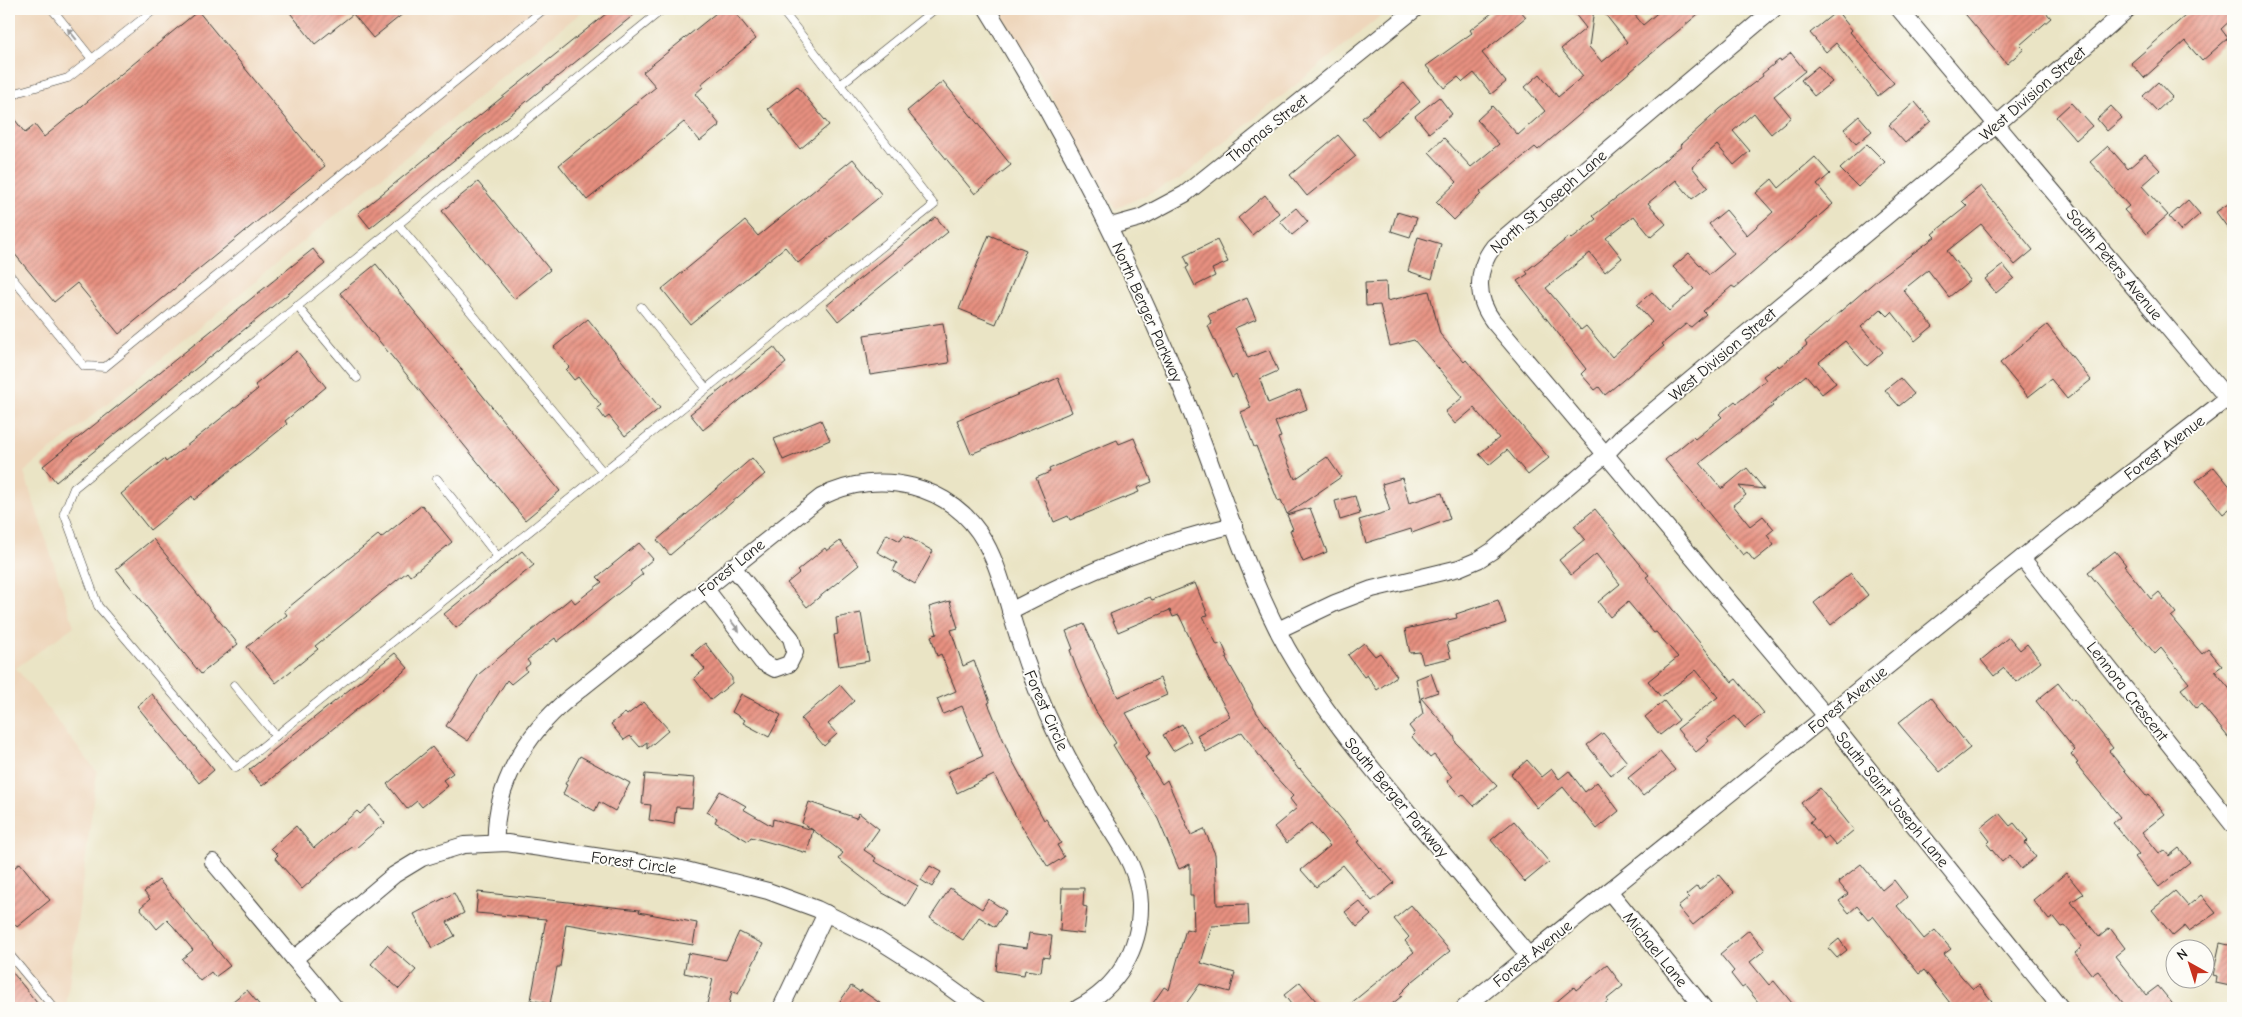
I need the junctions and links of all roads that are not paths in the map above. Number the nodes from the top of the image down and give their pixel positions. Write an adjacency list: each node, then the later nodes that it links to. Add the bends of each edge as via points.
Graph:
1 (52, 9): 12 (lane, one-way to 1)
2 (155, 9): 12 (lane)
3 (544, 9): 18 (lane, via 105,367 84,366)
4 (663, 9): 17 (lane)
5 (781, 9): 13 (lane)
6 (935, 9): 13 (lane)
7 (987, 9): 16 (street, North Berger Parkway, via 1050,114)
8 (1415, 9): 16 (street, Thomas Street, via 1185,194 1140,218 1115,225)
9 (1774, 9): 24 (street, North St Joseph Lane, via 1500,240 1484,262 1480,286 1487,312)
10 (1899, 9): 15 (street, South Peters Avenue)
11 (2128, 9): 15 (street, West Division Street)
12 (92, 59): 14 (lane, via 68,78 19,92)
13 (840, 85): 22 (lane, via 934,205)
14 (9, 99)
15 (1997, 124): 23 (street, South Peters Avenue); 24 (street, West Division Street, via 1621,438)
16 (1107, 223): 27 (street, North Berger Parkway, via 1174,369)
17 (398, 224): 19 (lane); 25 (lane)
18 (9, 274)
19 (297, 306): 21 (lane); 36 (lane, via 74,488 64,513 98,606 236,768)
20 (641, 307): 22 (lane)
21 (357, 378)
22 (706, 388): 25 (lane)
23 (2232, 399): 29 (street, Forest Avenue)
24 (1606, 454): 33 (street, West Division Street, via 1478,560 1460,568 1372,589); 35 (street, South Saint Joseph Lane)
25 (603, 472): 28 (lane)
26 (437, 479): 28 (lane)
27 (1234, 525): 32 (street, via 1129,556); 33 (street, North Berger Parkway)
28 (498, 556): 36 (lane)
29 (2022, 558): 35 (street, Forest Avenue); 37 (street, Lennora Crescent)
30 (732, 566): 31 (street, Forest Lane); 31 (street, one-way to 30, via 762,662 775,669 789,664 795,652 791,638); 32 (street, Forest Lane, via 804,508 829,493 865,482 899,483 939,497 969,520 990,552)
31 (705, 588): 38 (street, Forest Lane, via 568,698 535,732 506,786)
32 (1010, 611): 49 (street, Forest Circle, via 1053,727 1085,788 1128,857 1139,891 1139,926 1128,959 1107,988)
33 (1278, 630): 43 (street, South Berger Parkway, via 1344,735)
34 (234, 685): 36 (lane)
35 (1826, 716): 40 (street, Forest Avenue); 52 (street, South Saint Joseph Lane)
36 (276, 736)
37 (2233, 825)
38 (496, 843): 41 (street, Forest Circle, via 702,873 768,891); 44 (street, Forest Circle, via 453,847 408,866)
39 (213, 862): 44 (street)
40 (1609, 891): 43 (street, Forest Avenue); 51 (street, Michael Lane)
41 (826, 913): 47 (street); 48 (street, Forest Circle, via 894,949)
42 (9, 954): 45 (lane)
43 (1529, 956): 50 (street, Forest Avenue)
44 (294, 959): 46 (street)
45 (54, 1008)
46 (336, 1008)
47 (781, 1008)
48 (978, 1008)
49 (1078, 1008)
50 (1464, 1008)
51 (1704, 1008)
52 (2061, 1008)

